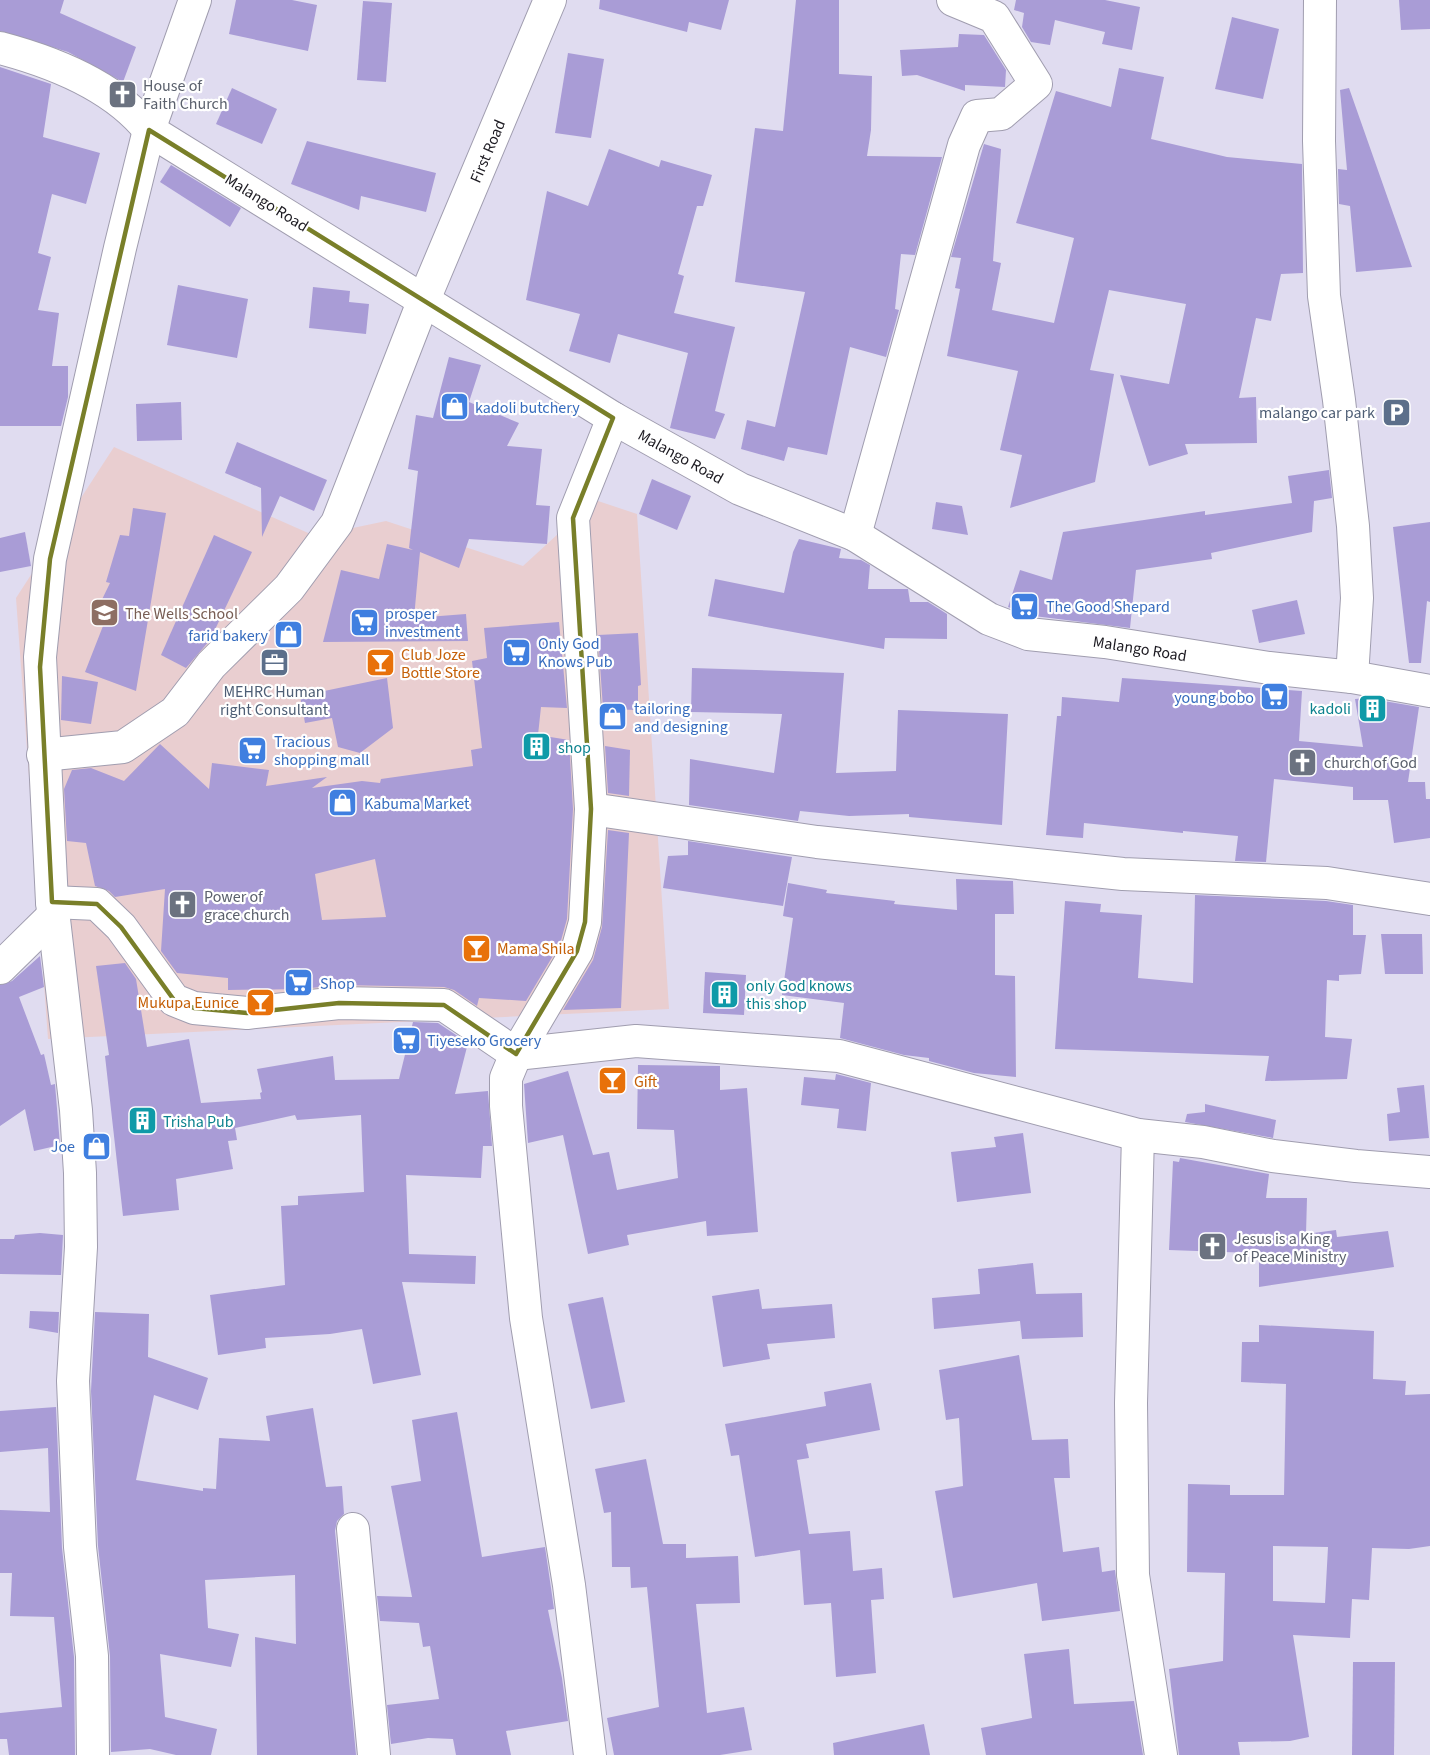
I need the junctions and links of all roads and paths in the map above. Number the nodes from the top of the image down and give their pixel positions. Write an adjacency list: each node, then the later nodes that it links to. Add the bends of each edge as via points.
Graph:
1 (195, 0): 6 (street)
2 (550, 0): 7 (street, First Road)
3 (953, 0): 9 (street, via 994,17 1036,84 1001,114 977,116 964,145)
4 (1320, 0): 10 (street, via 1324,296 1353,526 1357,598)
5 (0, 48): 6 (street, Malango Road, via 48,61 108,94 134,111)
6 (149, 130): 7 (street, Malango Road); 12 (street, via 50,559 40,657)
7 (423, 302): 8 (street, Malango Road); 12 (street, First Road, via 337,523 289,588 211,666 176,712 123,747)
8 (612, 418): 9 (street, Malango Road, via 740,489); 13 (street, via 573,518)
9 (855, 535): 10 (street, Malango Road, via 989,619 1028,634)
10 (1352, 677): 11 (street, Malango Road)
11 (1430, 691)
12 (43, 755): 15 (street)
13 (591, 809): 14 (street, via 818,842 1123,874 1327,883); 17 (street, via 581,937 560,983)
14 (1430, 900)
15 (52, 909): 16 (street); 17 (street, via 97,904 121,927 174,1000 194,1008 247,1013 339,1003 444,1005); 21 (street, via 80,1173 81,1247 72,1381 80,1546 92,1656)
16 (0, 968)
17 (516, 1054): 18 (street, via 636,1041 839,1056); 23 (street, via 507,1078 506,1106 526,1318 569,1585)
18 (1138, 1135): 19 (street, via 1356,1167); 24 (street, via 1131,1403 1133,1575)
19 (1430, 1172)
20 (353, 1529): 22 (street)
21 (93, 1755)
22 (374, 1755)
23 (590, 1755)
24 (1161, 1755)

